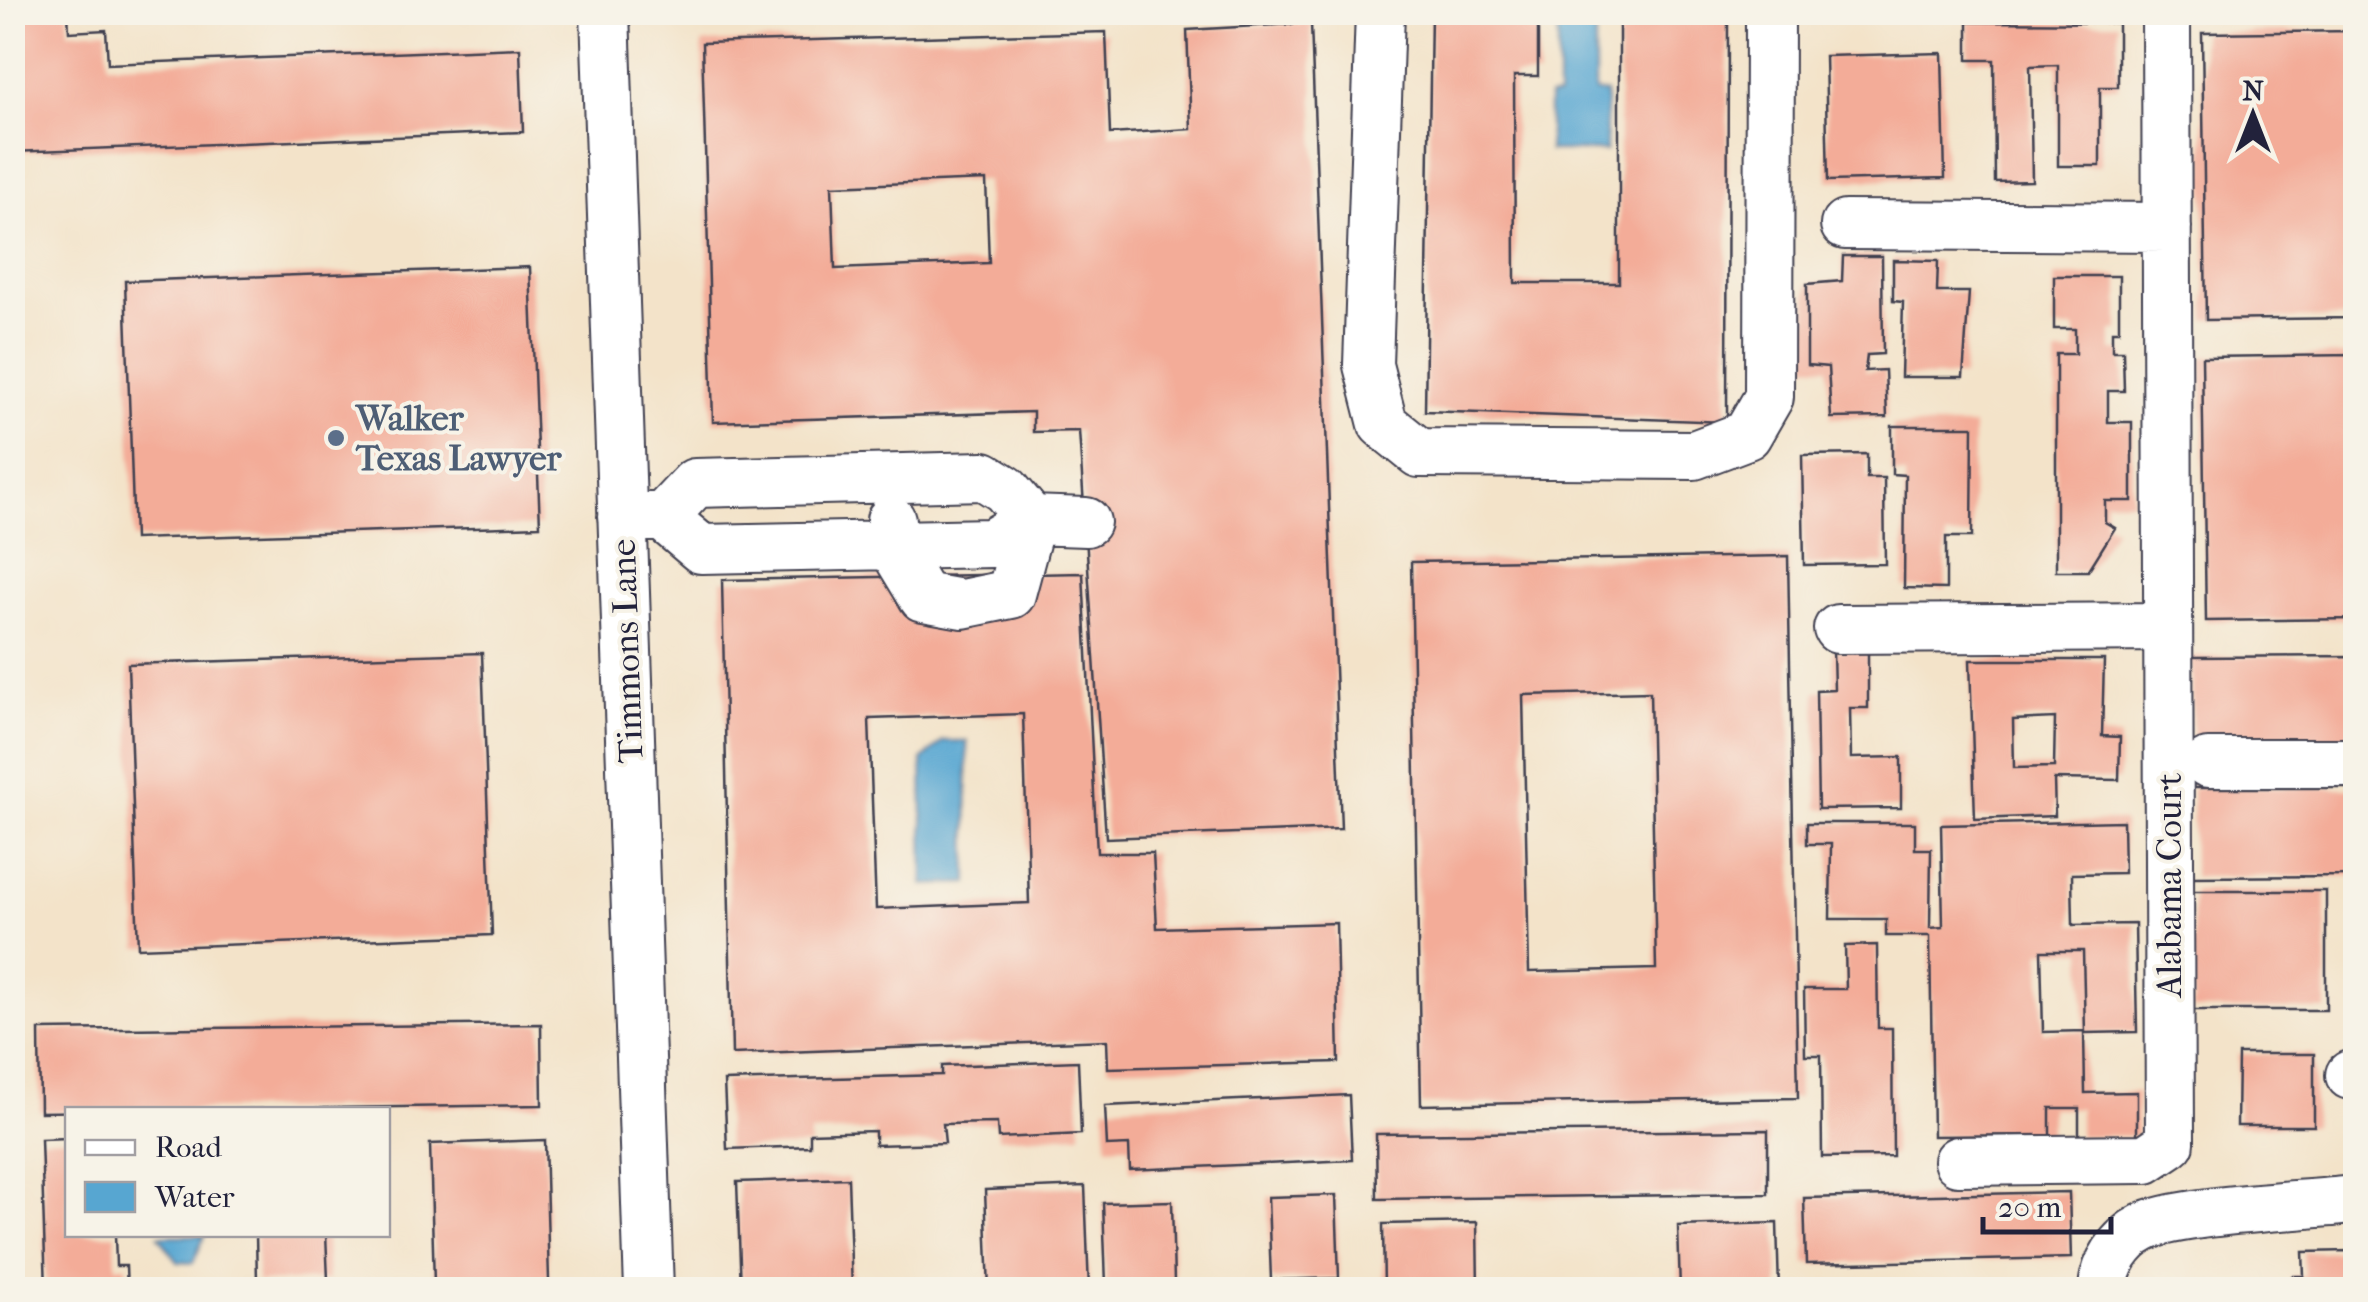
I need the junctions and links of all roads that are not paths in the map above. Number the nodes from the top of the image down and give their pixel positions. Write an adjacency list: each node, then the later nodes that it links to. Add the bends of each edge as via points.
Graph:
1 (605, 12): 8 (street, Timmons Lane)
2 (1380, 12): 3 (street, via 1368,365 1383,424 1419,453 1694,455 1748,436 1770,397)
3 (1770, 12)
4 (2166, 12): 6 (street, Alabama Court)
5 (1845, 226): 6 (street)
6 (2166, 227): 12 (street, Alabama Court)
7 (890, 480): 8 (street, via 695,483); 9 (street, via 984,476); 11 (street)
8 (642, 517): 11 (street, via 701,549); 18 (street, Timmons Lane)
9 (1031, 520): 10 (street); 11 (street, via 992,542)
10 (1086, 522)
11 (892, 544)
12 (2168, 627): 13 (street); 16 (street, Alabama Court, via 2170,1142 2146,1159)
13 (1838, 629)
14 (2208, 763): 15 (street)
15 (2356, 763)
16 (1958, 1161)
17 (2351, 1199): 19 (street, via 2159,1221 2121,1246 2104,1276)
18 (650, 1290)
19 (2104, 1290)

